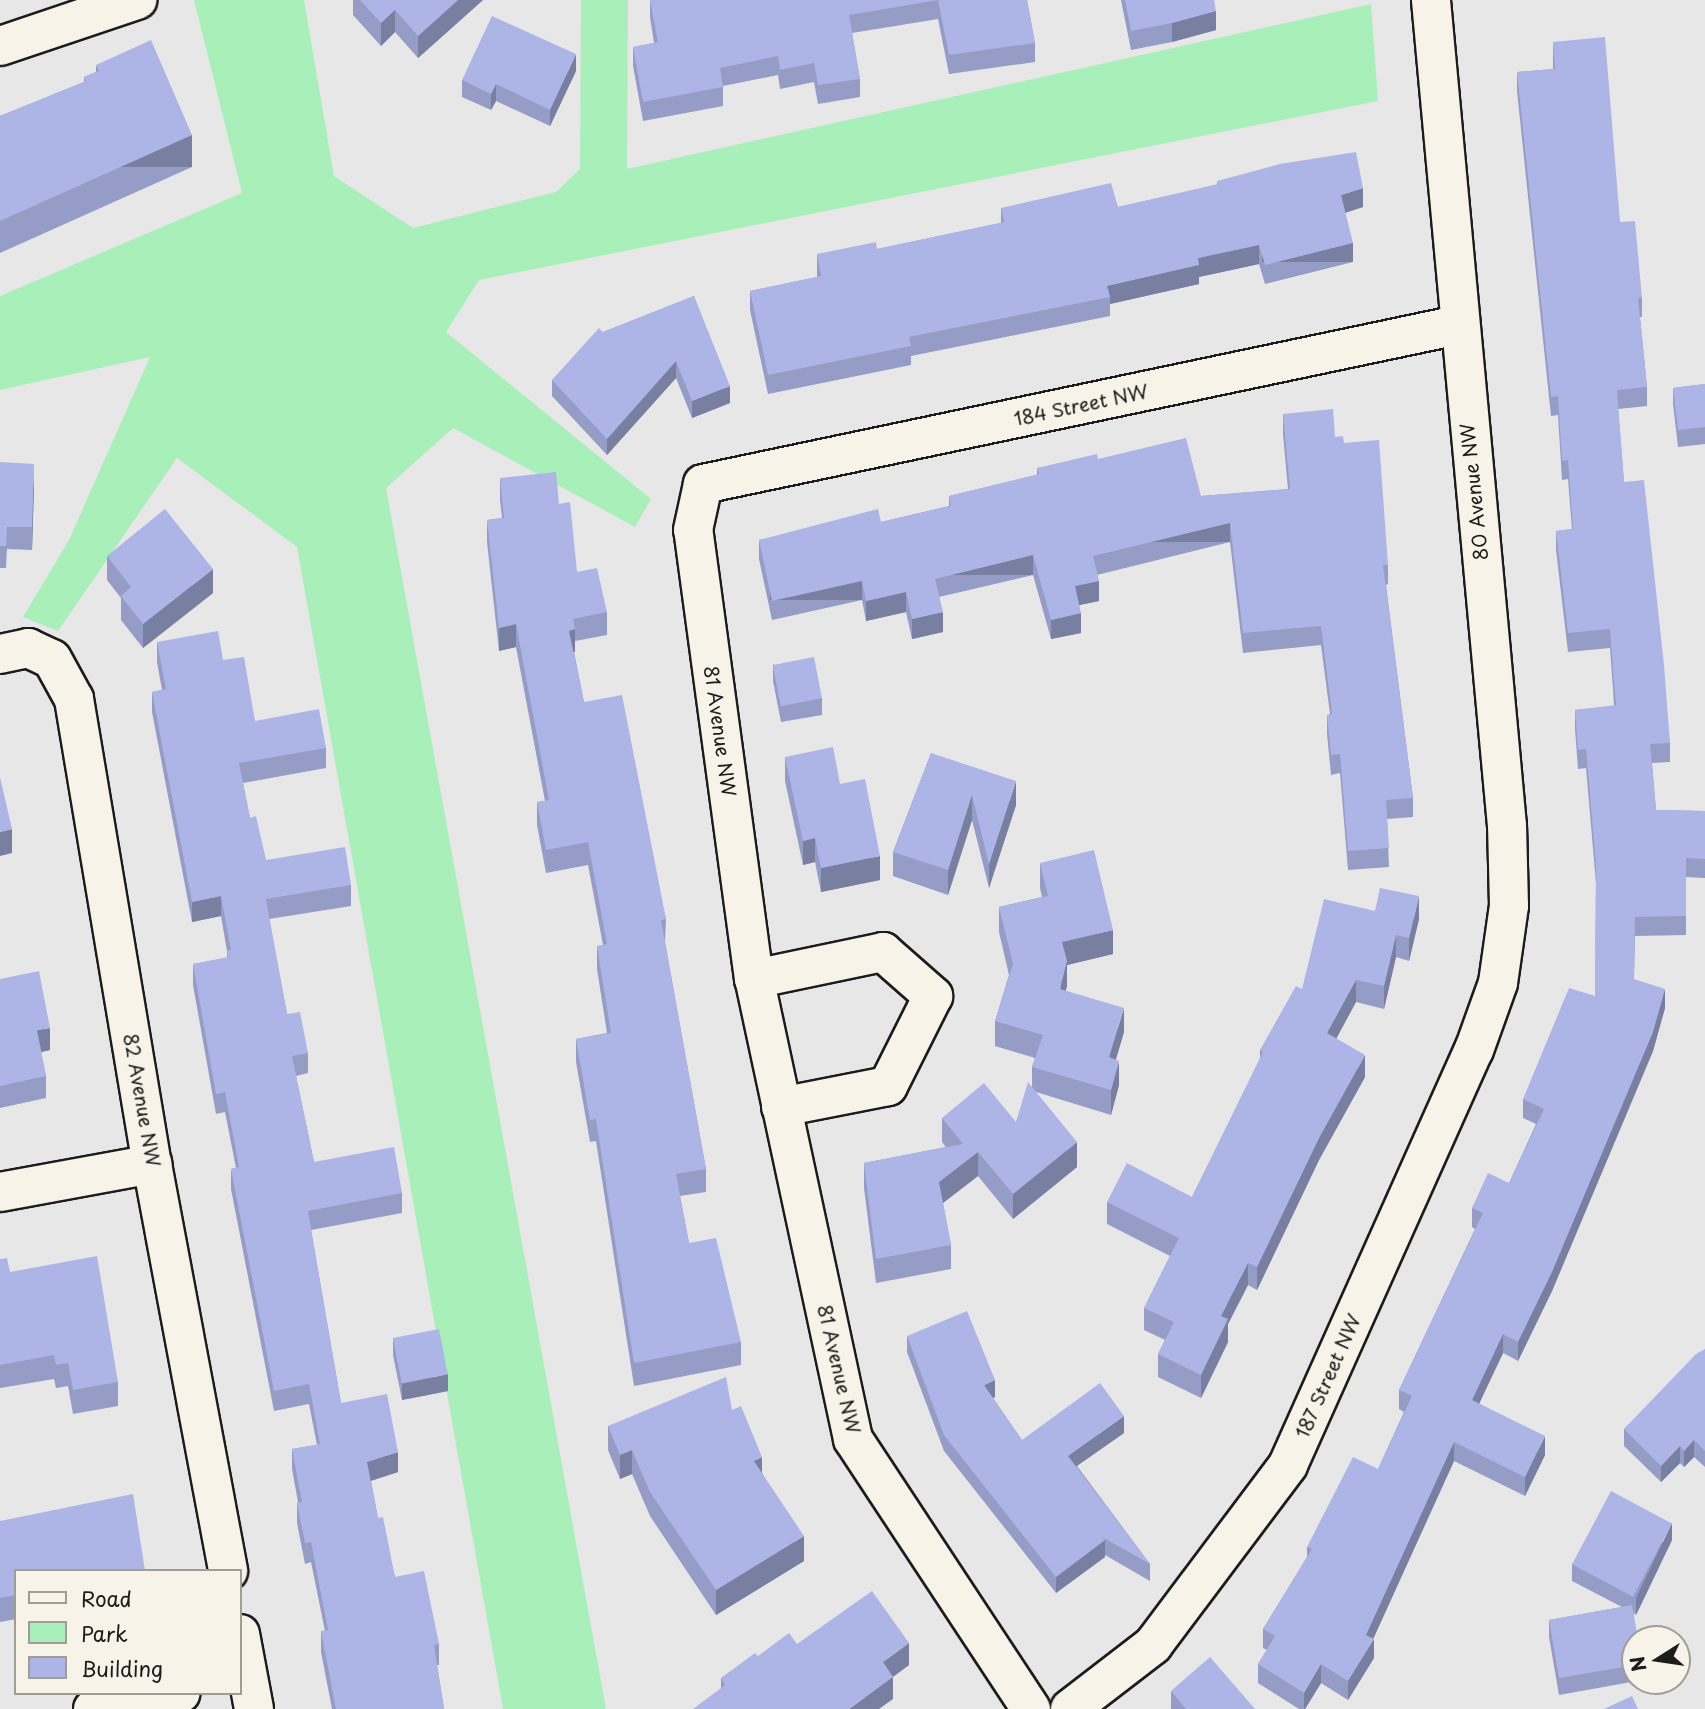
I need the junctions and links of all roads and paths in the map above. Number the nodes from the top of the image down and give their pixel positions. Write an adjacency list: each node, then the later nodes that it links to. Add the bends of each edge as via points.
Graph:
1 (136, 0): 3 (street)
2 (1432, 0): 4 (street, 80 Avenue NW)
3 (0, 47)
4 (1458, 325): 5 (street, 184 Street NW); 8 (street, 80 Avenue NW, via 1507,826 1509,906)
5 (703, 484): 7 (street, 81 Avenue NW, via 693,530)
6 (14, 651): 10 (street, 82 Avenue NW, via 52,659 75,699)
7 (754, 979): 9 (street, 81 Avenue NW); 9 (street, via 883,952 933,996 888,1086)
8 (1498, 983): 18 (street, 187 Street NW, via 1474,1050 1288,1465 1153,1645)
9 (781, 1107): 17 (street, 81 Avenue NW, via 853,1439)
10 (152, 1164): 11 (street); 12 (street, 82 Avenue NW)
11 (0, 1192)
12 (228, 1569)
13 (242, 1650): 14 (street)
14 (247, 1691)
15 (170, 1695): 16 (street)
16 (93, 1709)
17 (1031, 1709)
18 (1070, 1709)

